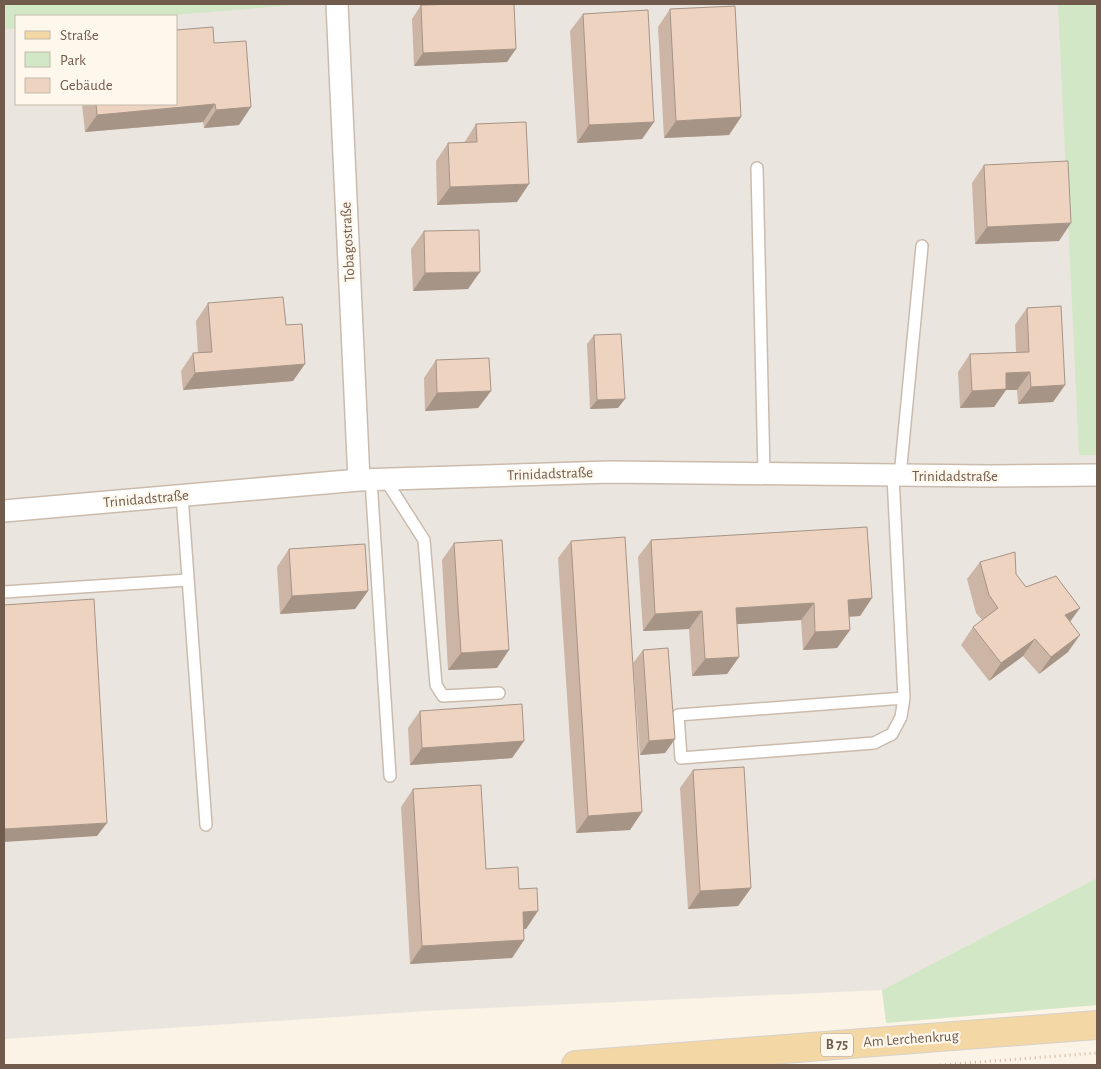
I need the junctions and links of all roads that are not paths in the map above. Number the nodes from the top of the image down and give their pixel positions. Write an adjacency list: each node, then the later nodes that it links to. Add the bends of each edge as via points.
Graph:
1 (337, 4): 7 (street, Tobagostraße)
2 (757, 168): 4 (lane)
3 (922, 246): 6 (lane)
4 (764, 473): 6 (street, Trinidadstraße); 7 (street, Trinidadstraße, via 610,472)
5 (1097, 475): 6 (street, Trinidadstraße)
6 (897, 476): 13 (lane)
7 (372, 480): 8 (street, Trinidadstraße); 12 (lane, via 424,540 436,685 442,696); 14 (lane)
8 (182, 495): 9 (street, Trinidadstraße); 10 (lane)
9 (4, 511)
10 (188, 580): 11 (lane); 15 (lane)
11 (4, 592)
12 (499, 693)
13 (904, 698): 13 (lane, via 901,717 892,734 874,743 681,758 678,715)
14 (390, 776)
15 (206, 825)
16 (1097, 1025): 17 (main road, Am Lerchenkrug / B 75)
17 (576, 1065)

